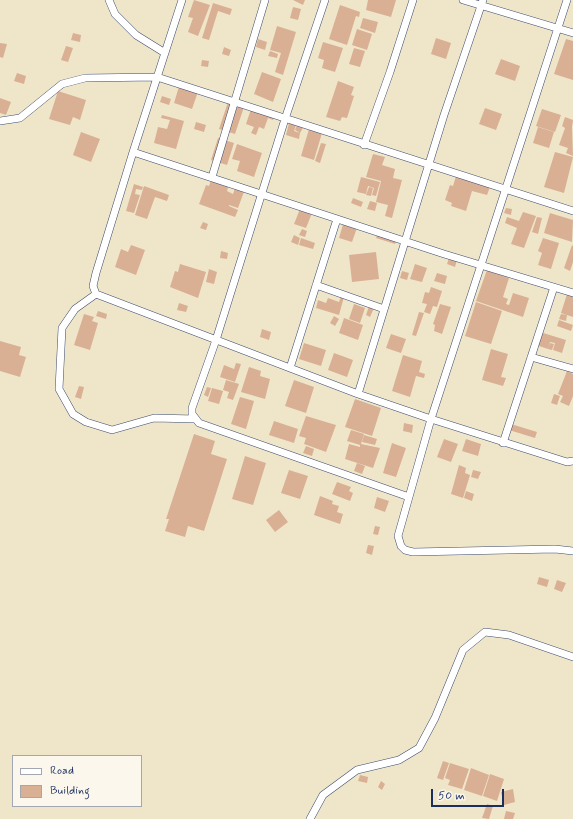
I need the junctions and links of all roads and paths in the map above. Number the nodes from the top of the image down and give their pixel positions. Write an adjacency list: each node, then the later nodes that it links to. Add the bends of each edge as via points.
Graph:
1 (109, 0): 11 (street, via 115,14 136,35)
2 (182, 0): 11 (street)
3 (264, 0): 13 (street)
4 (325, 0): 14 (street)
5 (413, 0): 16 (street)
6 (463, 0): 8 (street)
7 (567, 0): 9 (street)
8 (482, 3): 9 (street); 18 (street)
9 (557, 28): 10 (street); 20 (street)
10 (573, 33)
11 (165, 53): 12 (street)
12 (157, 77): 13 (street); 15 (street, via 84,78 62,84 20,118); 17 (street)
13 (234, 102): 14 (street); 19 (street)
14 (285, 119): 16 (street); 21 (street)
15 (0, 121)
16 (364, 145): 18 (street)
17 (133, 152): 19 (street); 29 (street, via 96,273 93,286)
18 (429, 165): 20 (street); 24 (street)
19 (212, 177): 21 (street)
20 (506, 190): 22 (street); 25 (street)
21 (262, 193): 23 (street); 31 (street)
22 (573, 211)
23 (337, 219): 24 (street); 26 (street)
24 (405, 241): 25 (street); 30 (street)
25 (480, 265): 27 (street); 37 (street)
26 (316, 285): 30 (street); 33 (street)
27 (554, 287): 28 (street); 32 (street)
28 (573, 293)
29 (96, 294): 31 (street); 36 (street, via 75,309 62,328 59,389 73,414 86,422 112,430 154,418)
30 (384, 309): 35 (street)
31 (216, 340): 33 (street); 36 (street, via 192,408)
32 (531, 357): 34 (street); 38 (street)
33 (290, 368): 35 (street)
34 (573, 369)
35 (358, 394): 37 (street)
36 (195, 419): 40 (street, via 199,423)
37 (431, 419): 38 (street); 40 (street)
38 (503, 443): 39 (street, via 567,462)
39 (573, 461)
40 (409, 497): 41 (street, via 398,536 405,550)
41 (573, 551)
42 (573, 657): 43 (street, via 508,635 485,632 463,650 435,718 419,748 399,760 357,770 323,795)
43 (310, 819)

